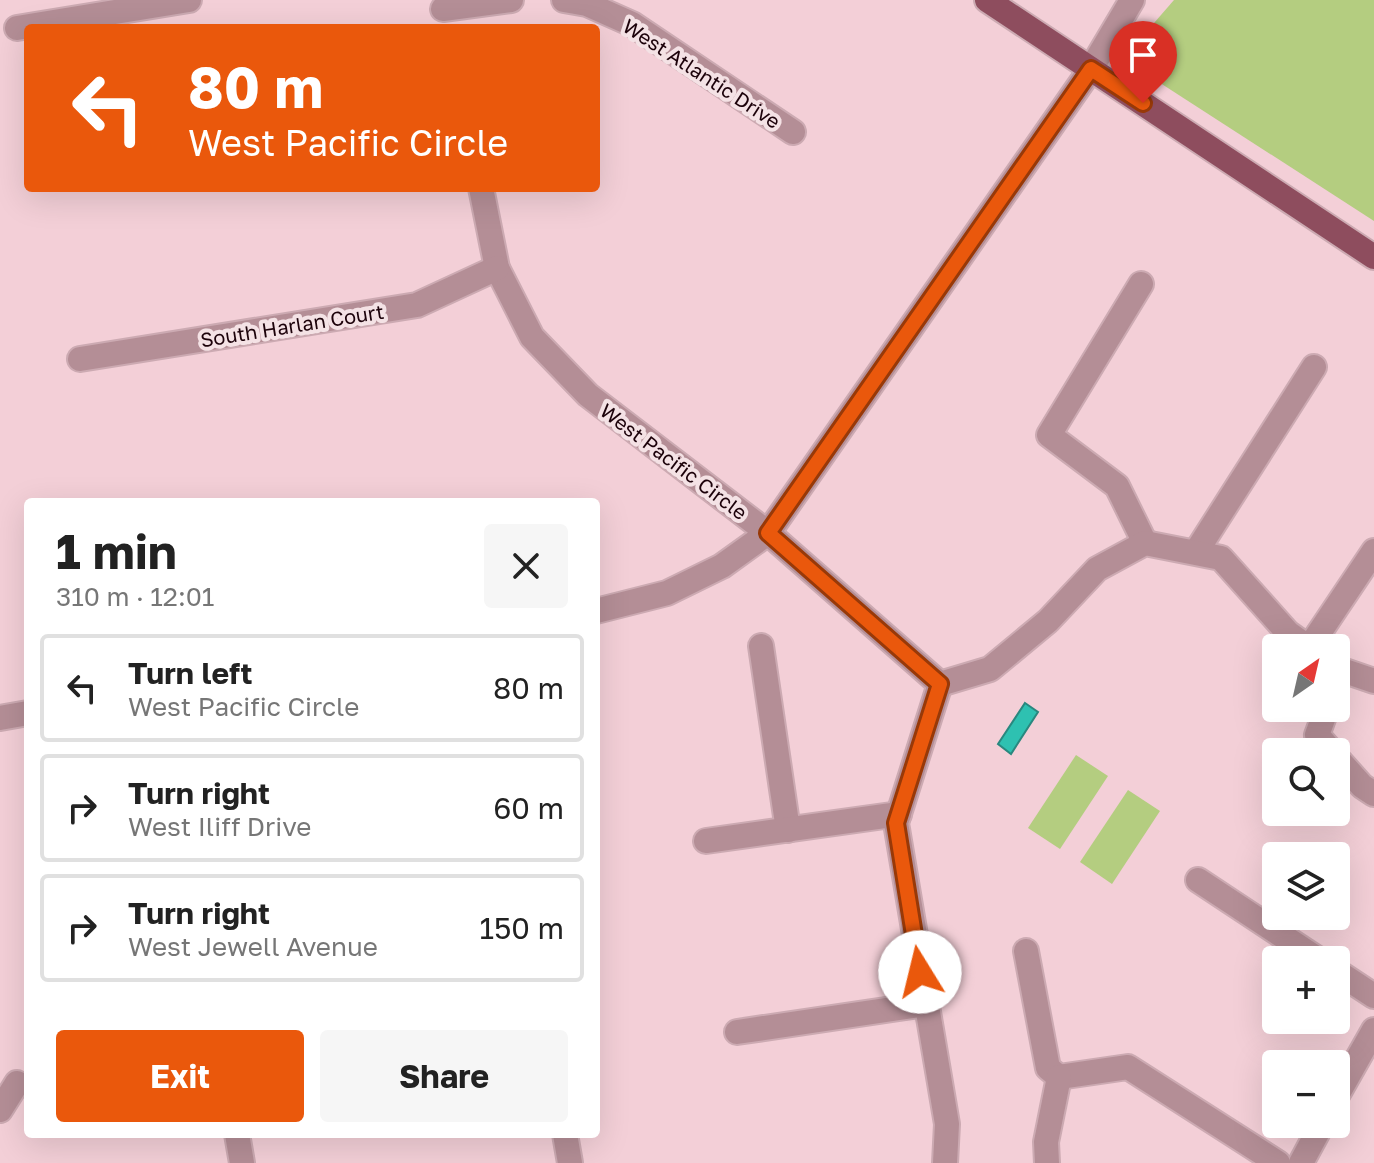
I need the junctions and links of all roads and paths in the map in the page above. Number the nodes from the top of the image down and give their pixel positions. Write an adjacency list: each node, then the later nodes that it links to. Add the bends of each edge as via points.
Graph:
1 (189, 0): 7 (street)
2 (511, 0): 6 (street)
3 (564, 0): 11 (street, West Atlantic Drive, via 632,24)
4 (987, 0): 10 (main road)
5 (1132, 0): 10 (street)
6 (443, 12)
7 (42, 24)
8 (24, 27): 9 (street)
9 (17, 28)
10 (1091, 69): 13 (main road); 18 (street)
11 (793, 132)
12 (482, 192): 14 (street, West Pacific Circle)
13 (1374, 257)
14 (497, 268): 16 (street, South Harlan Court, via 417,305); 18 (street, West Pacific Circle, via 532,337 588,395)
15 (1141, 284): 19 (street, via 1049,435 1117,486)
16 (80, 359)
17 (1314, 367): 21 (street)
18 (768, 533): 22 (street, via 722,566 667,593); 28 (street, West Pacific Circle)
19 (1145, 543): 21 (street); 28 (street, via 1097,569 1048,621 990,669)
20 (1374, 551): 24 (street)
21 (1196, 552): 23 (street, via 1221,558)
22 (600, 610)
23 (1289, 634)
24 (1318, 634)
25 (761, 646): 34 (street)
26 (1350, 676): 27 (street)
27 (1374, 681)
28 (940, 684): 33 (street)
29 (24, 714): 30 (street)
30 (0, 718)
31 (1350, 773): 32 (street)
32 (1374, 794)
33 (899, 814): 34 (street); 41 (street, via 896,823)
34 (788, 830): 35 (street)
35 (706, 841)
36 (1198, 880): 37 (street)
37 (1298, 946)
38 (1026, 951): 45 (street, via 1048,1068)
39 (1350, 980): 40 (street)
40 (1374, 996)
41 (926, 1004): 43 (street); 53 (street, via 947,1124)
42 (1374, 1030): 44 (street)
43 (737, 1032)
44 (1350, 1072)
45 (1059, 1077): 54 (street); 55 (street, via 1128,1067)
46 (17, 1083): 47 (street)
47 (0, 1110)
48 (238, 1138): 51 (street)
49 (566, 1138): 52 (street)
50 (1314, 1138): 56 (street)
51 (242, 1163)
52 (570, 1163)
53 (945, 1163)
54 (1047, 1163)
55 (1278, 1163)
56 (1301, 1163)

